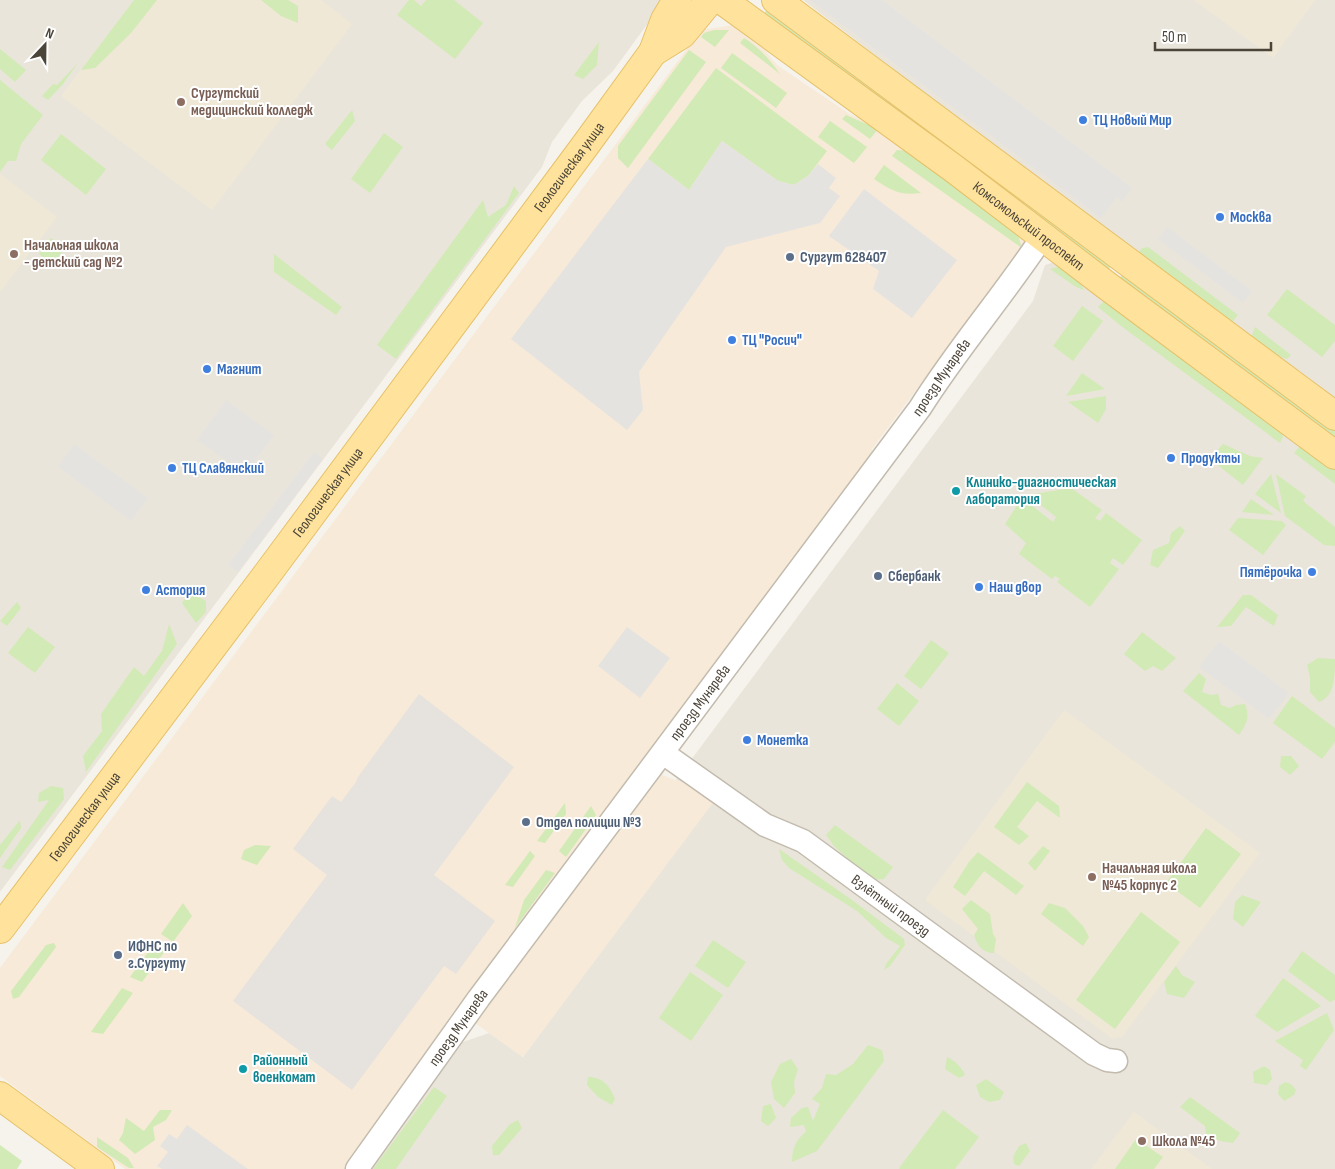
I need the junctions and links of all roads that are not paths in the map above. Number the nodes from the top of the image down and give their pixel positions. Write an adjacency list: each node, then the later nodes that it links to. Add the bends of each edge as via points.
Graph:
1 (677, 0): 5 (main road, Геологическая улица, via 664,20)
2 (710, 0): 5 (main road, Геологическая улица, via 682,34)
3 (722, 0): 6 (main road, Комсомольский проспект)
4 (776, 0): 7 (main road, Комсомольский проспект)
5 (653, 52): 10 (main road, Геологическая улица)
6 (1043, 236): 8 (main road, Комсомольский проспект); 9 (street, проезд Мунарева)
7 (1335, 416)
8 (1335, 455)
9 (664, 753): 11 (street, Взлётный проезд, via 765,825 803,841 1094,1054); 14 (street, проезд Мунарева, via 483,992)
10 (0, 929)
11 (1116, 1061)
12 (0, 1096): 13 (main road)
13 (100, 1169)
14 (356, 1169)

